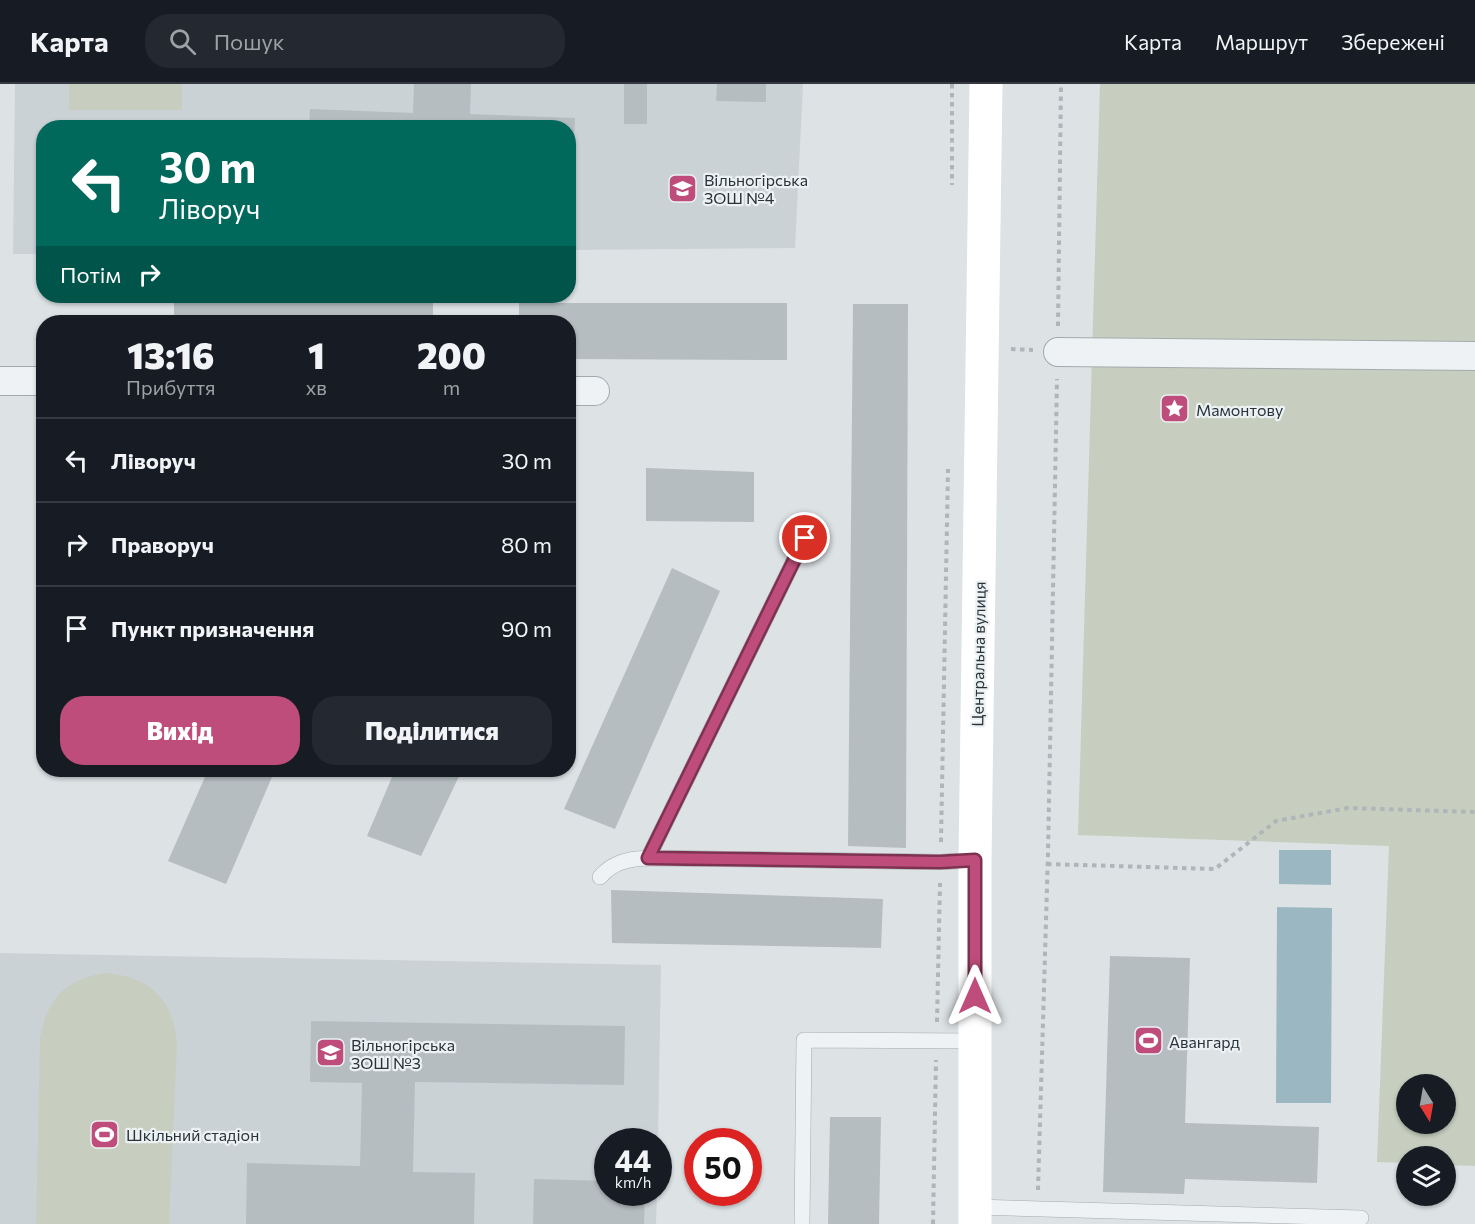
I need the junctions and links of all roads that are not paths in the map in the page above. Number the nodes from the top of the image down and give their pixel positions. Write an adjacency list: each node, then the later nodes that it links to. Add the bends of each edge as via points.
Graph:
1 (986, 84): 8 (main road, Центральна вулиця)
2 (1058, 351): 3 (street)
3 (1475, 356)
4 (0, 381): 5 (street)
5 (36, 381)
6 (805, 538): 7 (lane)
7 (648, 858): 8 (lane); 9 (lane, via 621,862)
8 (975, 860): 10 (main road, Центральна вулиця)
9 (600, 878)
10 (975, 1041): 11 (main road, Центральна вулиця); 13 (lane, via 804,1041)
11 (975, 1216): 12 (lane, via 1037,1209)
12 (1361, 1218)
13 (802, 1224)

